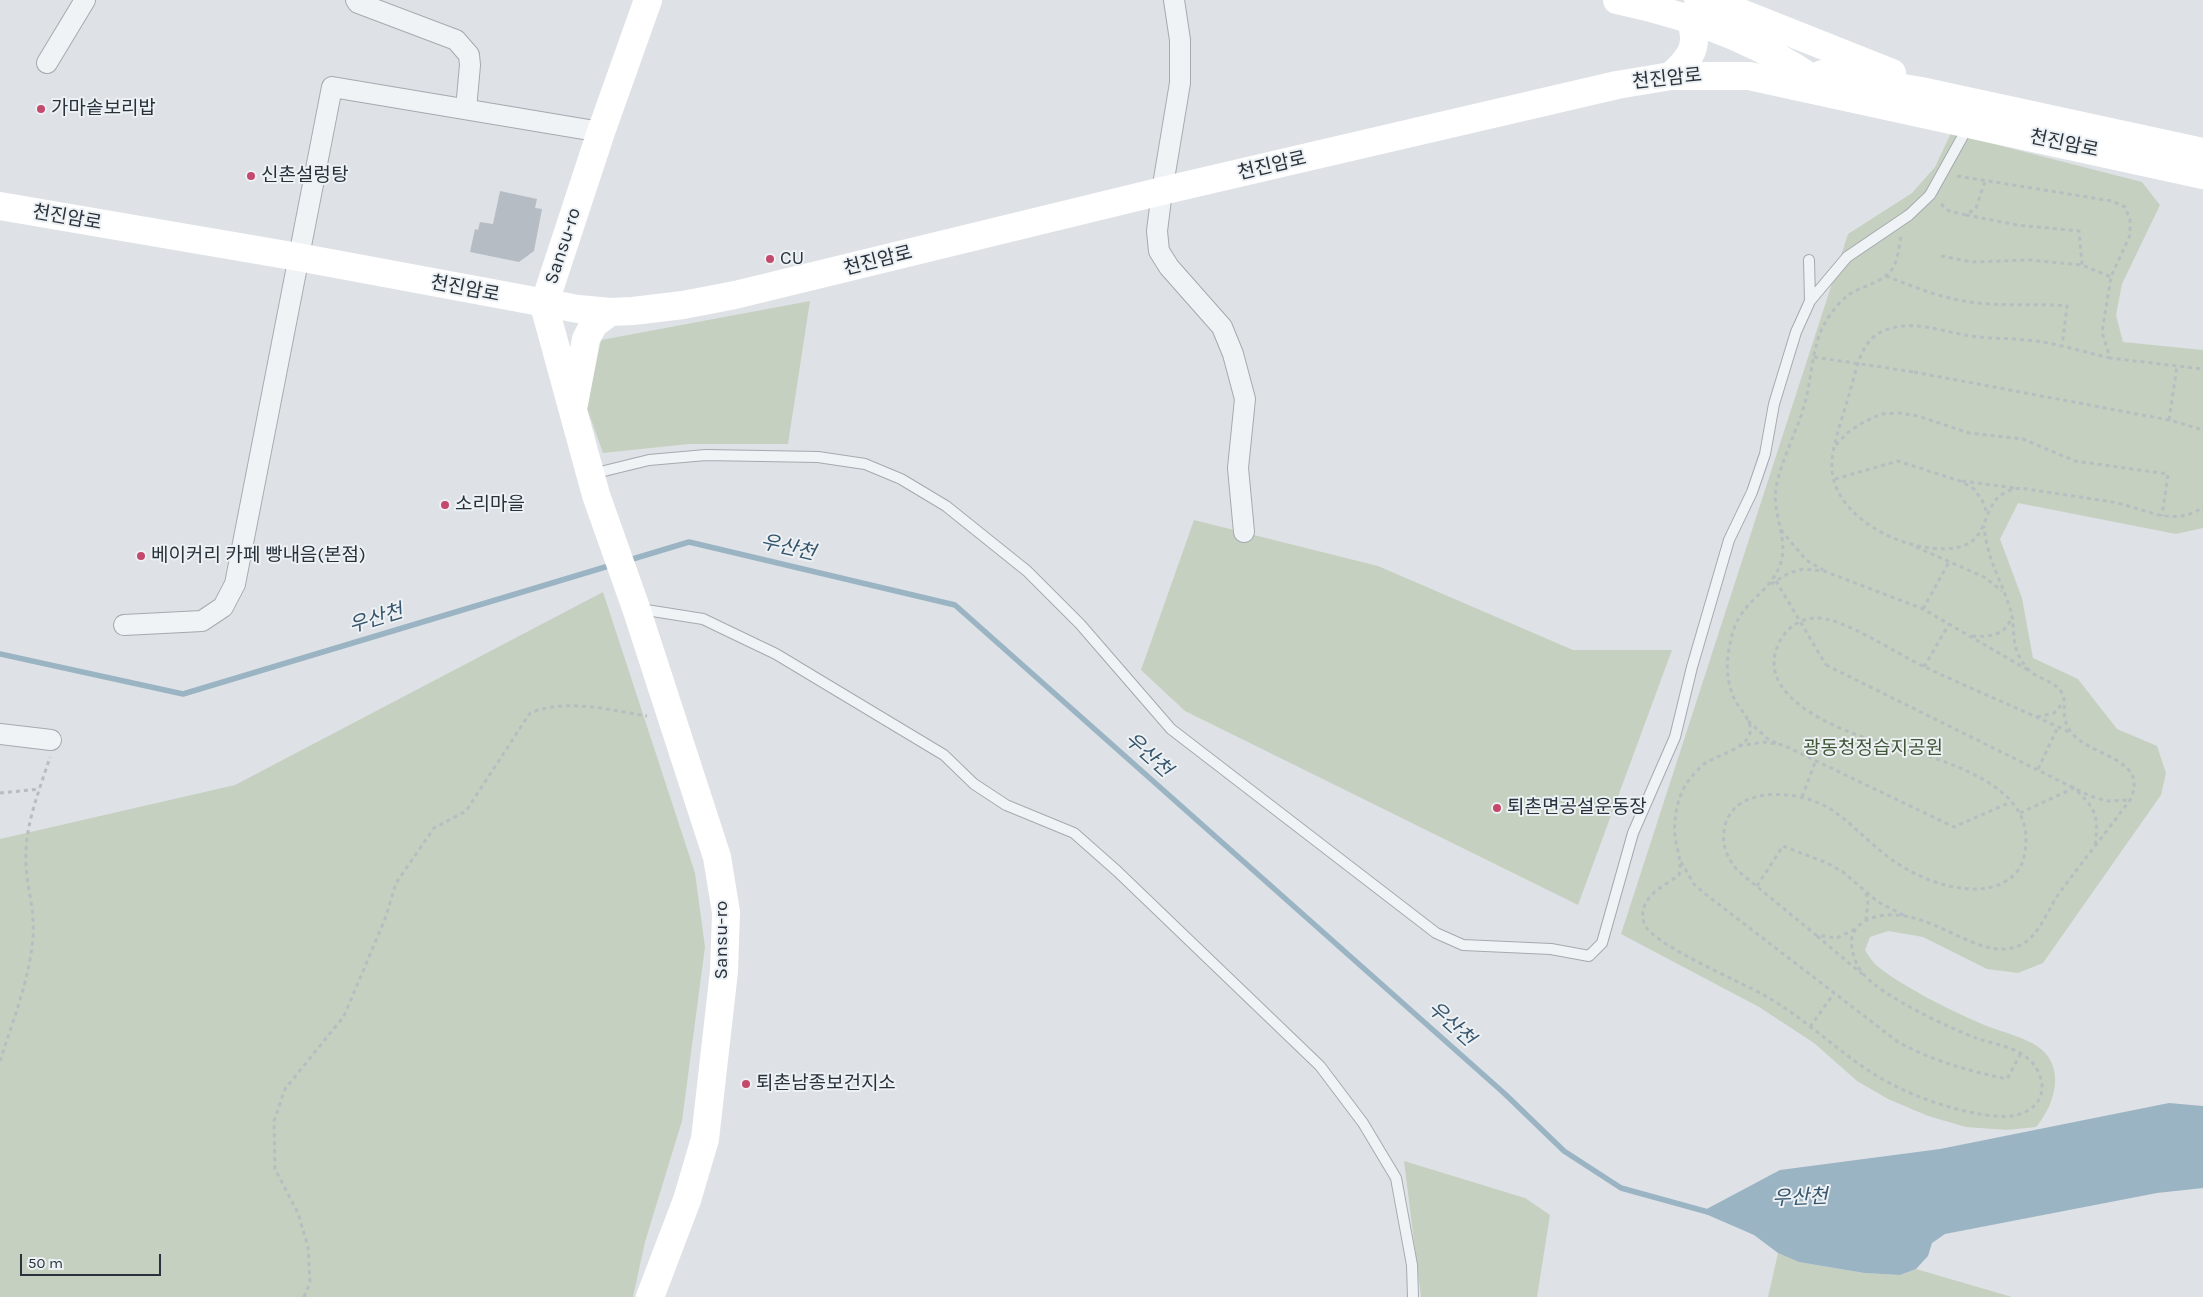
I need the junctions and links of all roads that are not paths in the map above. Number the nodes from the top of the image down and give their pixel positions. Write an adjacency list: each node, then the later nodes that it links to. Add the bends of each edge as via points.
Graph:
1 (85, 0): 7 (street)
2 (356, 0): 13 (street, via 456,40 468,55 470,65)
3 (648, 0): 15 (main road, Sansu-ro)
4 (1174, 0): 18 (street, via 1180,40 1180,82)
5 (1625, 0): 6 (main road)
6 (1694, 10): 8 (main road, via 1732,34); 9 (main road, via 1693,50); 11 (main road, via 1716,4 1900,76)
7 (47, 62)
8 (1802, 70): 10 (main road, 천진암로, via 1780,68); 11 (main road, 천진암로); 12 (main road)
9 (1671, 76): 10 (main road, 천진암로); 18 (main road, 천진암로, via 1617,85)
10 (1749, 76): 12 (main road, 천진암로)
11 (1920, 91): 16 (main road, 천진암로)
12 (1834, 94): 14 (main road, 천진암로)
13 (466, 109): 15 (street); 20 (street, via 332,87)
14 (1969, 124): 17 (main road, 천진암로); 22 (lane, via 1930,195 1909,215 1847,257)
15 (601, 132): 23 (main road, Sansu-ro)
16 (2203, 152)
17 (2203, 175)
18 (1162, 191): 24 (main road, 천진암로, via 735,296); 27 (street, via 1157,232 1159,251 1169,267 1222,327 1245,399 1238,468)
19 (0, 206): 20 (main road, 천진암로)
20 (298, 257): 23 (main road, 천진암로); 29 (street, via 235,584 223,607 202,621)
21 (1808, 260): 22 (lane)
22 (1810, 301): 26 (lane, via 1796,332 1774,404 1765,454 1752,492 1729,540 1675,737 1633,833 1602,944 1589,956 1551,949 1463,944 1436,933 1171,729 1080,624 1027,571 946,506 901,479 865,464 818,457 706,456 649,460)
23 (544, 305): 24 (main road, 천진암로); 25 (main road, Sansu-ro)
24 (610, 312): 25 (main road, via 594,324 586,339)
25 (573, 415): 26 (main road, Sansu-ro)
26 (593, 485): 28 (main road, Sansu-ro)
27 (1244, 532)
28 (632, 597): 32 (main road, Sansu-ro, via 717,857 726,912 724,971 705,1139 687,1200); 33 (lane, via 703,620 776,654 944,755 974,784 1006,805 1074,833 1117,871 1320,1066 1363,1123 1396,1178 1412,1265)
29 (124, 625)
30 (0, 734): 31 (street)
31 (51, 740)
32 (650, 1297)
33 (1413, 1297)

